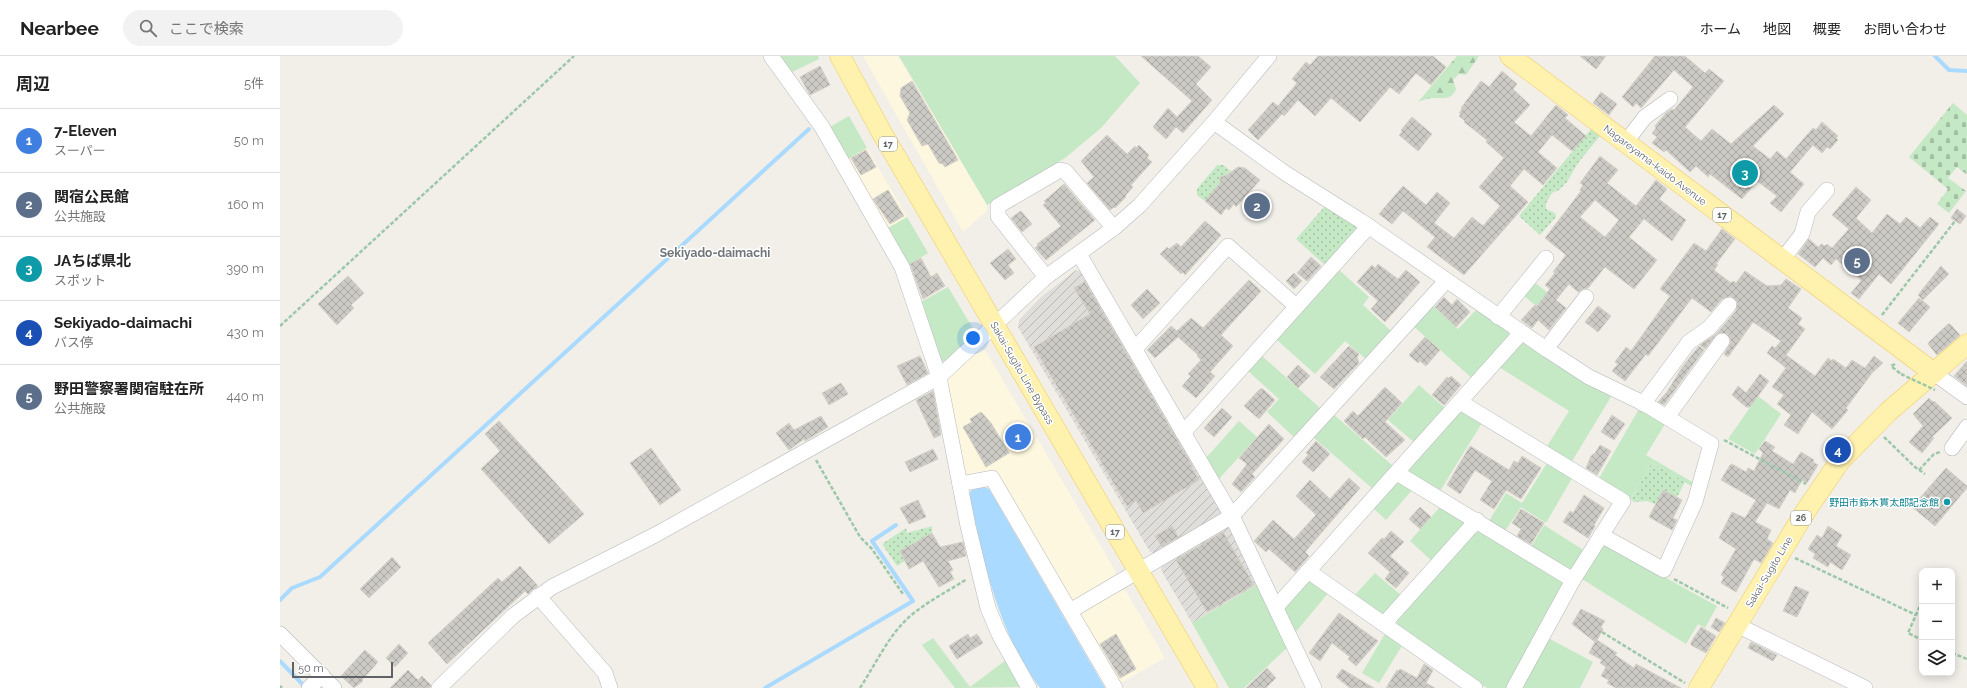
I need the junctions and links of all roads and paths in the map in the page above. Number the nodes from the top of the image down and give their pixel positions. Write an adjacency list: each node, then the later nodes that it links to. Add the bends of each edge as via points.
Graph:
1 (574, 56): 23 (path)
2 (771, 56): 31 (street, via 822,127 894,250 916,305)
3 (840, 56): 22 (main road, Sakai-Sugito Line Bypass / 17)
4 (1270, 56): 7 (street)
5 (1510, 56): 8 (main road, Nagareyama-kaido Avenue / 17)
6 (1670, 99): 8 (street, via 1646,117)
7 (1214, 122): 11 (street, via 1285,173); 12 (street, via 1140,205)
8 (1625, 143): 15 (main road, Nagareyama-kaido Avenue / 17)
9 (1827, 190): 15 (street, via 1808,212 1802,234)
10 (1955, 221): 24 (path)
11 (1369, 226): 17 (street); 20 (street)
12 (1114, 228): 13 (street); 16 (street, via 1065,171 1060,170 998,206 998,216)
13 (1079, 254): 16 (street); 28 (street)
14 (1546, 258): 21 (street)
15 (1782, 260): 24 (main road, Nagareyama-kaido Avenue / 17)
16 (1046, 276): 22 (street)
17 (1446, 281): 21 (street); 48 (street)
18 (1586, 297): 29 (street)
19 (1729, 305): 35 (street, via 1709,328 1689,342)
20 (1296, 306): 28 (street, via 1228,246); 39 (street)
21 (1498, 317): 25 (street)
22 (994, 325): 31 (street); 55 (main road, Sakai-Sugito Line Bypass / 17)
23 (280, 326)
24 (1873, 327): 32 (main road, Nagareyama-kaido Avenue / 17)
25 (1521, 333): 29 (street); 34 (street)
26 (1722, 341): 36 (street)
27 (1967, 344): 32 (main road, Sakai-Sugito Line / 26)
28 (1135, 349): 39 (street)
29 (1546, 349): 35 (street, via 1589,377)
30 (1905, 372): 32 (path, bridge, via 1894,363 1891,366 1901,374)
31 (939, 377): 42 (street); 46 (street)
32 (1935, 382): 33 (street); 47 (main road, Sakai-Sugito Line / 26, via 1852,446)
33 (1967, 397)
34 (1460, 402): 44 (street); 50 (street, via 1623,501)
35 (1643, 404): 36 (street)
36 (1667, 417): 40 (street)
37 (1967, 427): 41 (street)
38 (1880, 432): 43 (path)
39 (1184, 433): 48 (street)
40 (1711, 444): 47 (path, via 1717,437); 52 (street, via 1695,502)
41 (1952, 448): 43 (path, via 1934,454)
42 (810, 449): 57 (path, via 860,537 872,549); 58 (street, via 654,536)
43 (1919, 470): 45 (path)
44 (1397, 473): 49 (street); 54 (street)
45 (1925, 474)
46 (960, 484): 53 (street); 61 (street, via 992,478)
47 (1819, 491): 63 (main road, Sakai-Sugito Line / 26)
48 (1232, 516): 55 (street); 60 (street)
49 (1477, 520): 56 (street); 64 (street)
50 (1601, 535): 52 (street); 56 (street)
51 (1789, 555): 62 (path)
52 (1664, 570): 63 (path)
53 (980, 571): 75 (path, via 906,620); 76 (street, via 988,608)
54 (1308, 571): 60 (street); 64 (street)
55 (1138, 572): 61 (street); 78 (main road, Sakai-Sugito Line Bypass / 17)
56 (1573, 580): 81 (street)
57 (903, 594)
58 (538, 596): 73 (street, via 513,616); 74 (street, via 605,673)
59 (1921, 604): 62 (path)
60 (1276, 607): 79 (street)
61 (1070, 611): 77 (street)
62 (1916, 615): 67 (path, via 1908,634)
63 (1740, 621): 71 (main road, Sakai-Sugito Line / 26); 82 (street)
64 (1384, 624): 80 (street)
65 (1602, 632): 71 (path)
66 (280, 634): 70 (street)
67 (1919, 639)
68 (1955, 654): 69 (path)
69 (1967, 659)
70 (314, 683): 72 (street)
71 (1695, 687)
72 (334, 688)
73 (439, 688)
74 (610, 688)
75 (860, 688)
76 (1028, 688)
77 (1115, 688)
78 (1207, 688)
79 (1314, 688)
80 (1475, 688)
81 (1514, 688)
82 (1865, 688)

